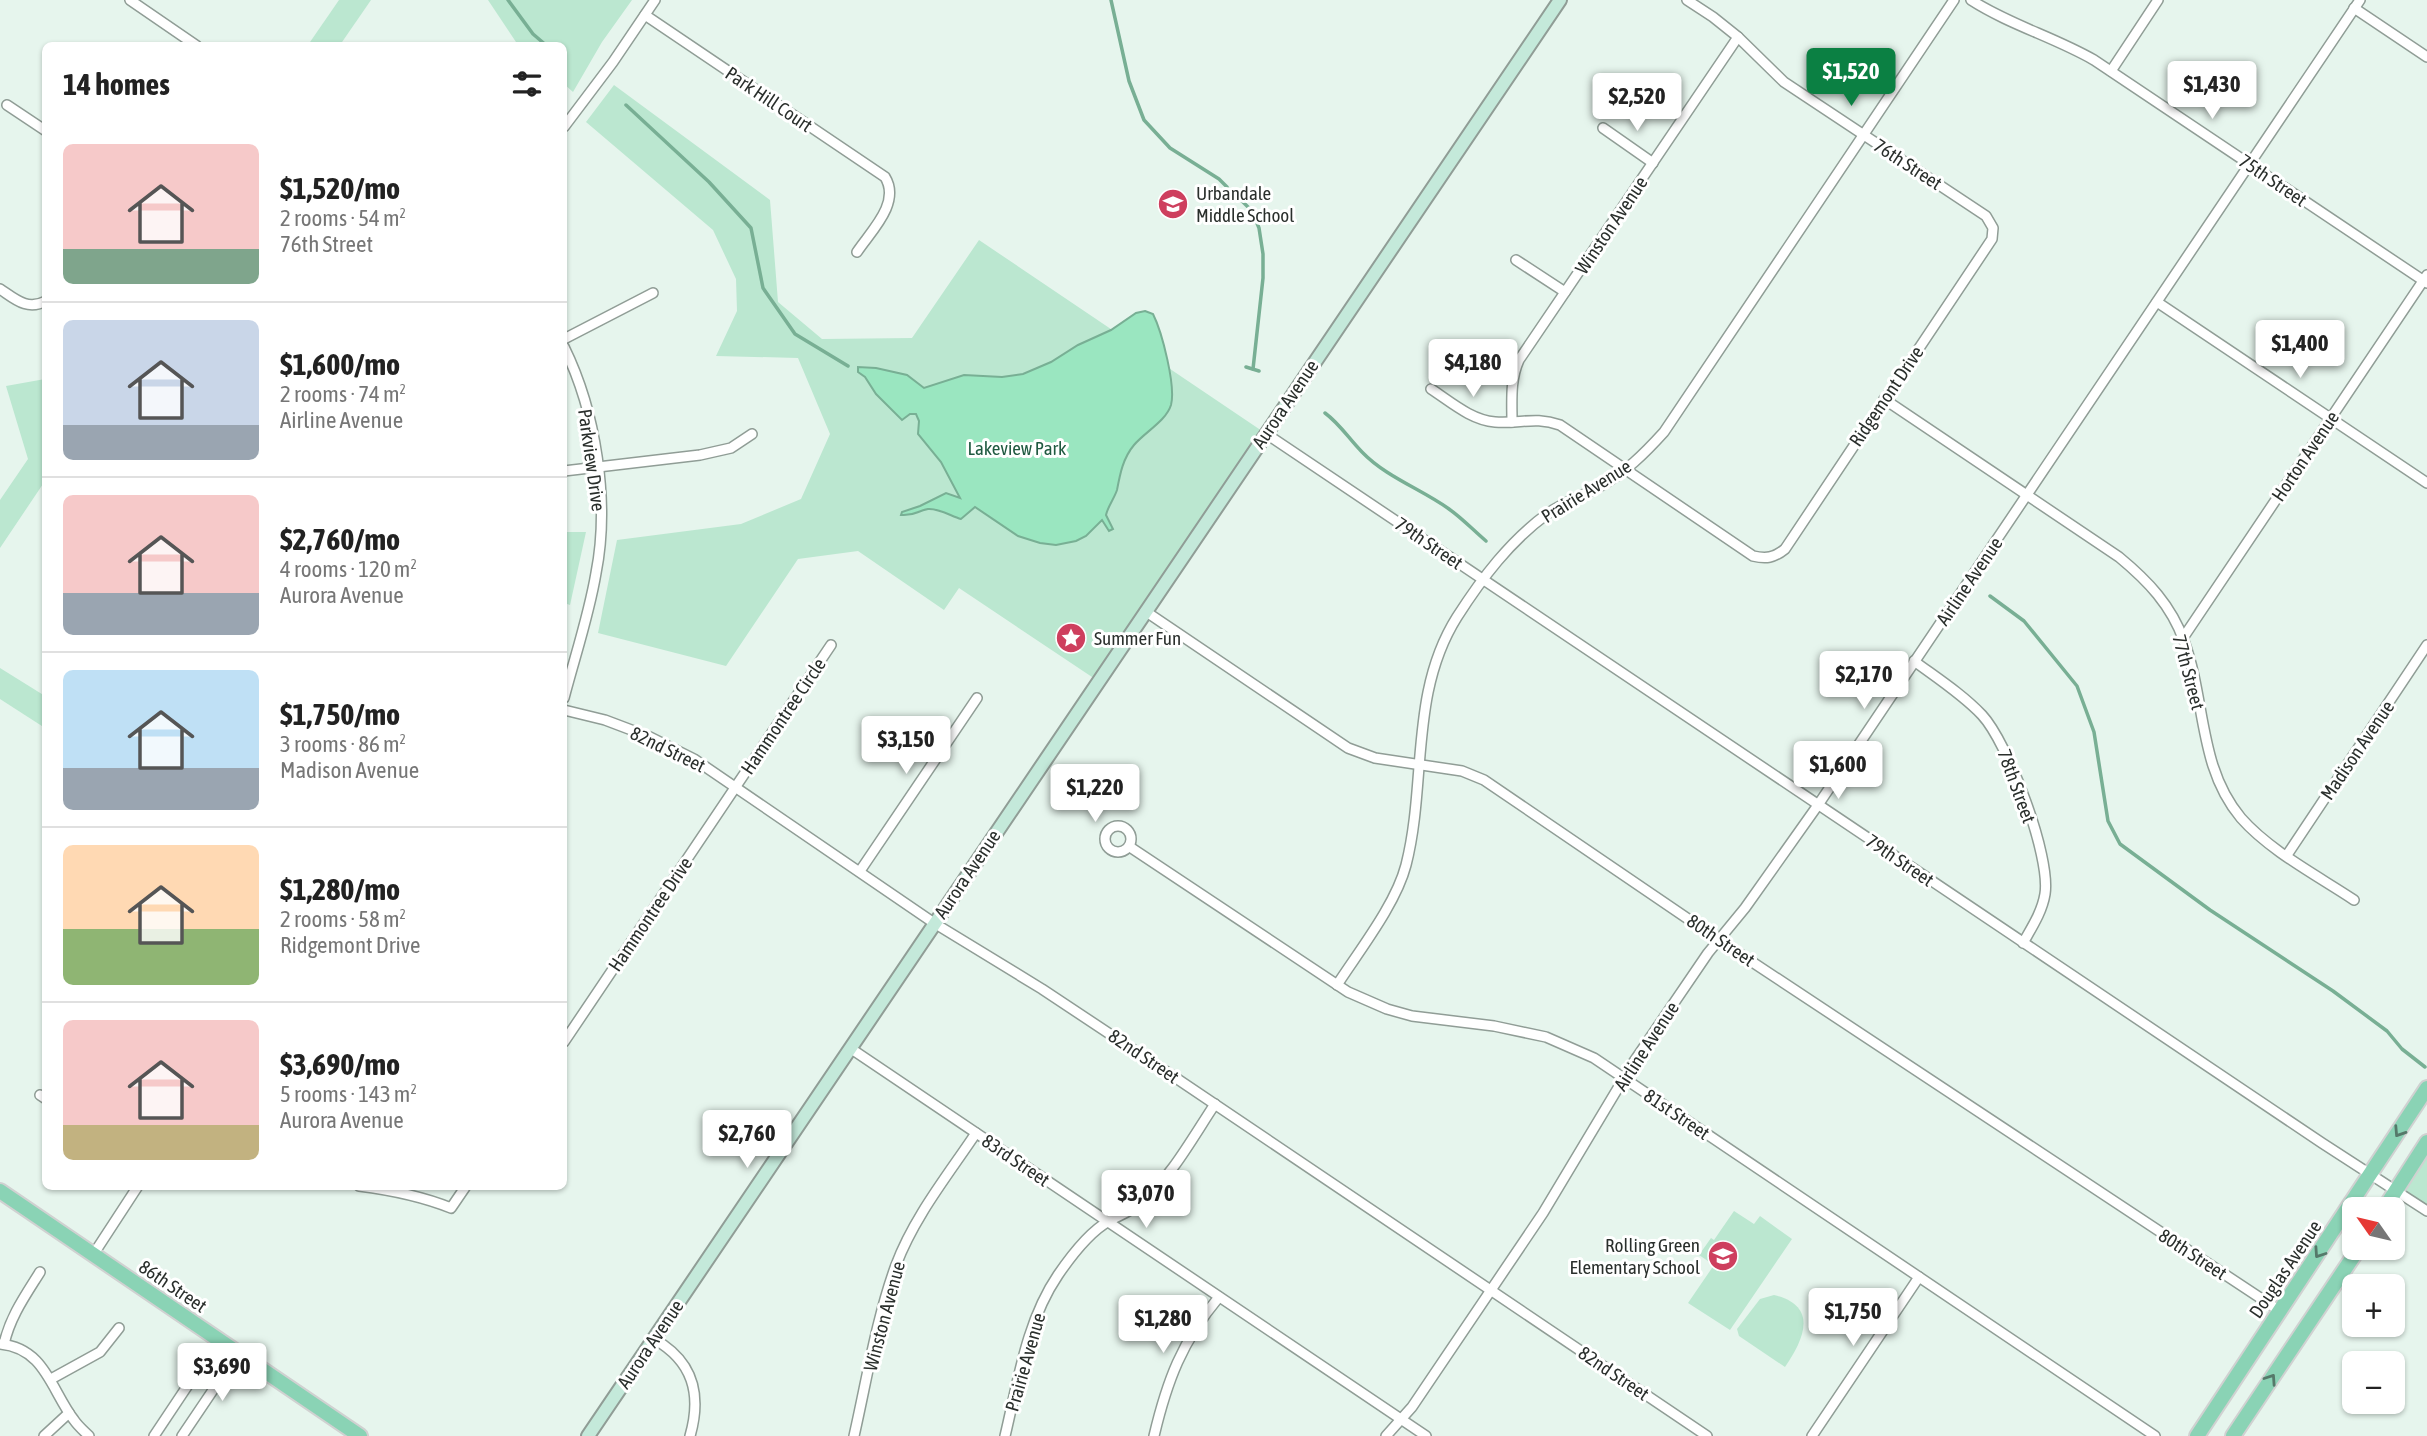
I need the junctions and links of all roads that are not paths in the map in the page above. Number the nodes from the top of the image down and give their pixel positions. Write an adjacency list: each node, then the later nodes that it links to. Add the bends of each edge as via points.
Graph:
1 (130, 0): 11 (street)
2 (655, 0): 9 (street)
3 (1560, 0): 36 (street, Aurora Avenue)
4 (1688, 0): 10 (street, 76th Street)
5 (1954, 0): 18 (street, Prairie Avenue)
6 (1971, 0): 13 (street, 75th Street, via 2072,47)
7 (2158, 0): 13 (street)
8 (2357, 4): 12 (street); 20 (street, Airline Avenue)
9 (645, 15): 15 (street); 22 (street, Park Hill Court, via 885,177 892,196)
10 (1738, 37): 18 (street, 76th Street, via 1784,82); 19 (street, Winston Avenue)
11 (191, 42)
12 (2427, 57)
13 (2110, 71): 20 (street, 75th Street)
14 (7, 105): 16 (street)
15 (567, 123)
16 (42, 128)
17 (1603, 128): 19 (street)
18 (1863, 134): 21 (street, 76th Street, via 1986,216); 39 (street, Prairie Avenue, via 1664,432)
19 (1653, 163): 26 (street, Winston Avenue)
20 (2249, 164): 24 (street, 75th Street); 28 (street, Airline Avenue)
21 (1993, 228): 33 (street, Ridgemont Drive, via 1992,239)
22 (857, 252)
23 (1516, 260): 26 (street)
24 (2426, 280): 34 (street, Horton Avenue)
25 (0, 289): 29 (street, via 23,304)
26 (1565, 292): 35 (street, Winston Avenue, via 1514,372)
27 (653, 293): 30 (street)
28 (2157, 302): 34 (street); 42 (street, Airline Avenue)
29 (42, 303)
30 (567, 337)
31 (567, 354): 38 (street, Parkview Drive, via 582,392)
32 (1431, 389): 35 (street, via 1479,418)
33 (1884, 400): 39 (street, Ridgemont Drive, via 1776,556 1753,556); 42 (street, 77th Street)
34 (2331, 418): 41 (street); 45 (street, Horton Avenue)
35 (1512, 422): 39 (street, via 1546,420 1560,425)
36 (1265, 433): 43 (street, 79th Street); 44 (street, Aurora Avenue)
37 (752, 434): 38 (street, via 731,448 700,456)
38 (598, 467): 40 (street); 49 (street, Parkview Drive, via 601,532 597,572)
39 (1625, 470): 43 (street, Prairie Avenue, via 1532,525)
40 (567, 471)
41 (2427, 483)
42 (2027, 495): 45 (street, 77th Street, via 2146,580 2168,607); 48 (street, Airline Avenue)
43 (1484, 580): 52 (street, Prairie Avenue, via 1456,619 1434,668); 54 (street, 79th Street)
44 (1145, 611): 52 (street, 80th Street, via 1348,748 1375,758); 59 (street, Aurora Avenue)
45 (2183, 638): 56 (street, 77th Street, via 2216,774 2241,817)
46 (831, 645): 53 (street, Hammontree Circle)
47 (2427, 645): 56 (street, Madison Avenue)
48 (1914, 662): 54 (street, Airline Avenue); 61 (street, 78th Street, via 1982,715 2013,768 2046,876 2040,911)
49 (567, 687)
50 (977, 698): 57 (street)
51 (567, 711): 53 (street, 82nd Street, via 650,737)
52 (1418, 763): 60 (street, 80th Street, via 1484,780); 62 (street, Prairie Avenue, via 1413,832 1405,868 1390,901)
53 (736, 786): 57 (street, 82nd Street); 63 (street, Hammontree Drive)
54 (1818, 805): 60 (street, Airline Avenue); 61 (street, 79th Street)
55 (1130, 847): 62 (street, 81st Street)
56 (2287, 855): 58 (street, 77th Street)
57 (860, 872): 59 (street, 82nd Street)
58 (2354, 900)
59 (934, 923): 64 (street, Aurora Avenue); 67 (street, 82nd Street)
60 (1719, 940): 65 (street, Airline Avenue); 85 (street, 80th Street)
61 (2023, 943): 70 (street, 79th Street)
62 (1337, 985): 65 (street, 81st Street, via 1412,1016 1546,1037 1594,1058)
63 (567, 1038)
64 (850, 1048): 68 (street, 83rd Street); 87 (street, Aurora Avenue)
65 (1624, 1078): 82 (street, 81st Street); 83 (street, Airline Avenue)
66 (2427, 1088): 70 (main road, Douglas Avenue, one-way to 70)
67 (1215, 1104): 78 (street, Prairie Avenue, via 1161,1183 1140,1204); 83 (street, 82nd Street)
68 (976, 1133): 78 (street, 83rd Street); 101 (street, Winston Avenue, via 924,1211 897,1264)
69 (2427, 1142): 75 (main road)
70 (2371, 1176): 75 (street, 79th Street); 85 (main road, Douglas Avenue, one-way to 85)
71 (135, 1190): 79 (street)
72 (384, 1190): 73 (street, via 451,1208)
73 (463, 1190)
74 (0, 1192): 79 (main road, 86th Street)
75 (2396, 1192): 76 (main road); 77 (street, 79th Street)
76 (2392, 1197)
77 (2427, 1211)
78 (1108, 1222): 84 (street, 83rd Street); 102 (street, Prairie Avenue, via 1070,1258 1045,1297 1028,1341)
79 (93, 1255): 89 (main road, 86th Street)
80 (2351, 1260): 110 (main road, one-way to 80)
81 (40, 1272): 88 (street)
82 (1919, 1276): 107 (street); 108 (street, 81st Street)
83 (1491, 1290): 93 (street, Airline Avenue); 106 (street, 82nd Street)
84 (1219, 1297): 93 (street, 83rd Street); 103 (street, via 1178,1358)
85 (2280, 1311): 109 (main road, Douglas Avenue)
86 (118, 1328): 91 (street, via 100,1352)
87 (653, 1339): 99 (street, Aurora Avenue); 100 (street, via 676,1355 692,1382 696,1405)
88 (2, 1344): 91 (street, via 32,1355)
89 (238, 1353): 97 (street); 98 (main road, 86th Street)
90 (194, 1377): 96 (street)
91 (51, 1379): 92 (street)
92 (69, 1413): 94 (street); 95 (street)
93 (1402, 1420): 104 (street, Airline Avenue); 105 (street, 83rd Street)
94 (44, 1436)
95 (89, 1436)
96 (154, 1436)
97 (182, 1436)
98 (359, 1436)
99 (588, 1436)
100 (690, 1436)
101 (854, 1436)
102 (1005, 1436)
103 (1154, 1436)
104 (1386, 1436)
105 (1426, 1436)
106 (1707, 1436)
107 (1812, 1436)
108 (2155, 1436)
109 (2197, 1436)
110 (2233, 1436)

